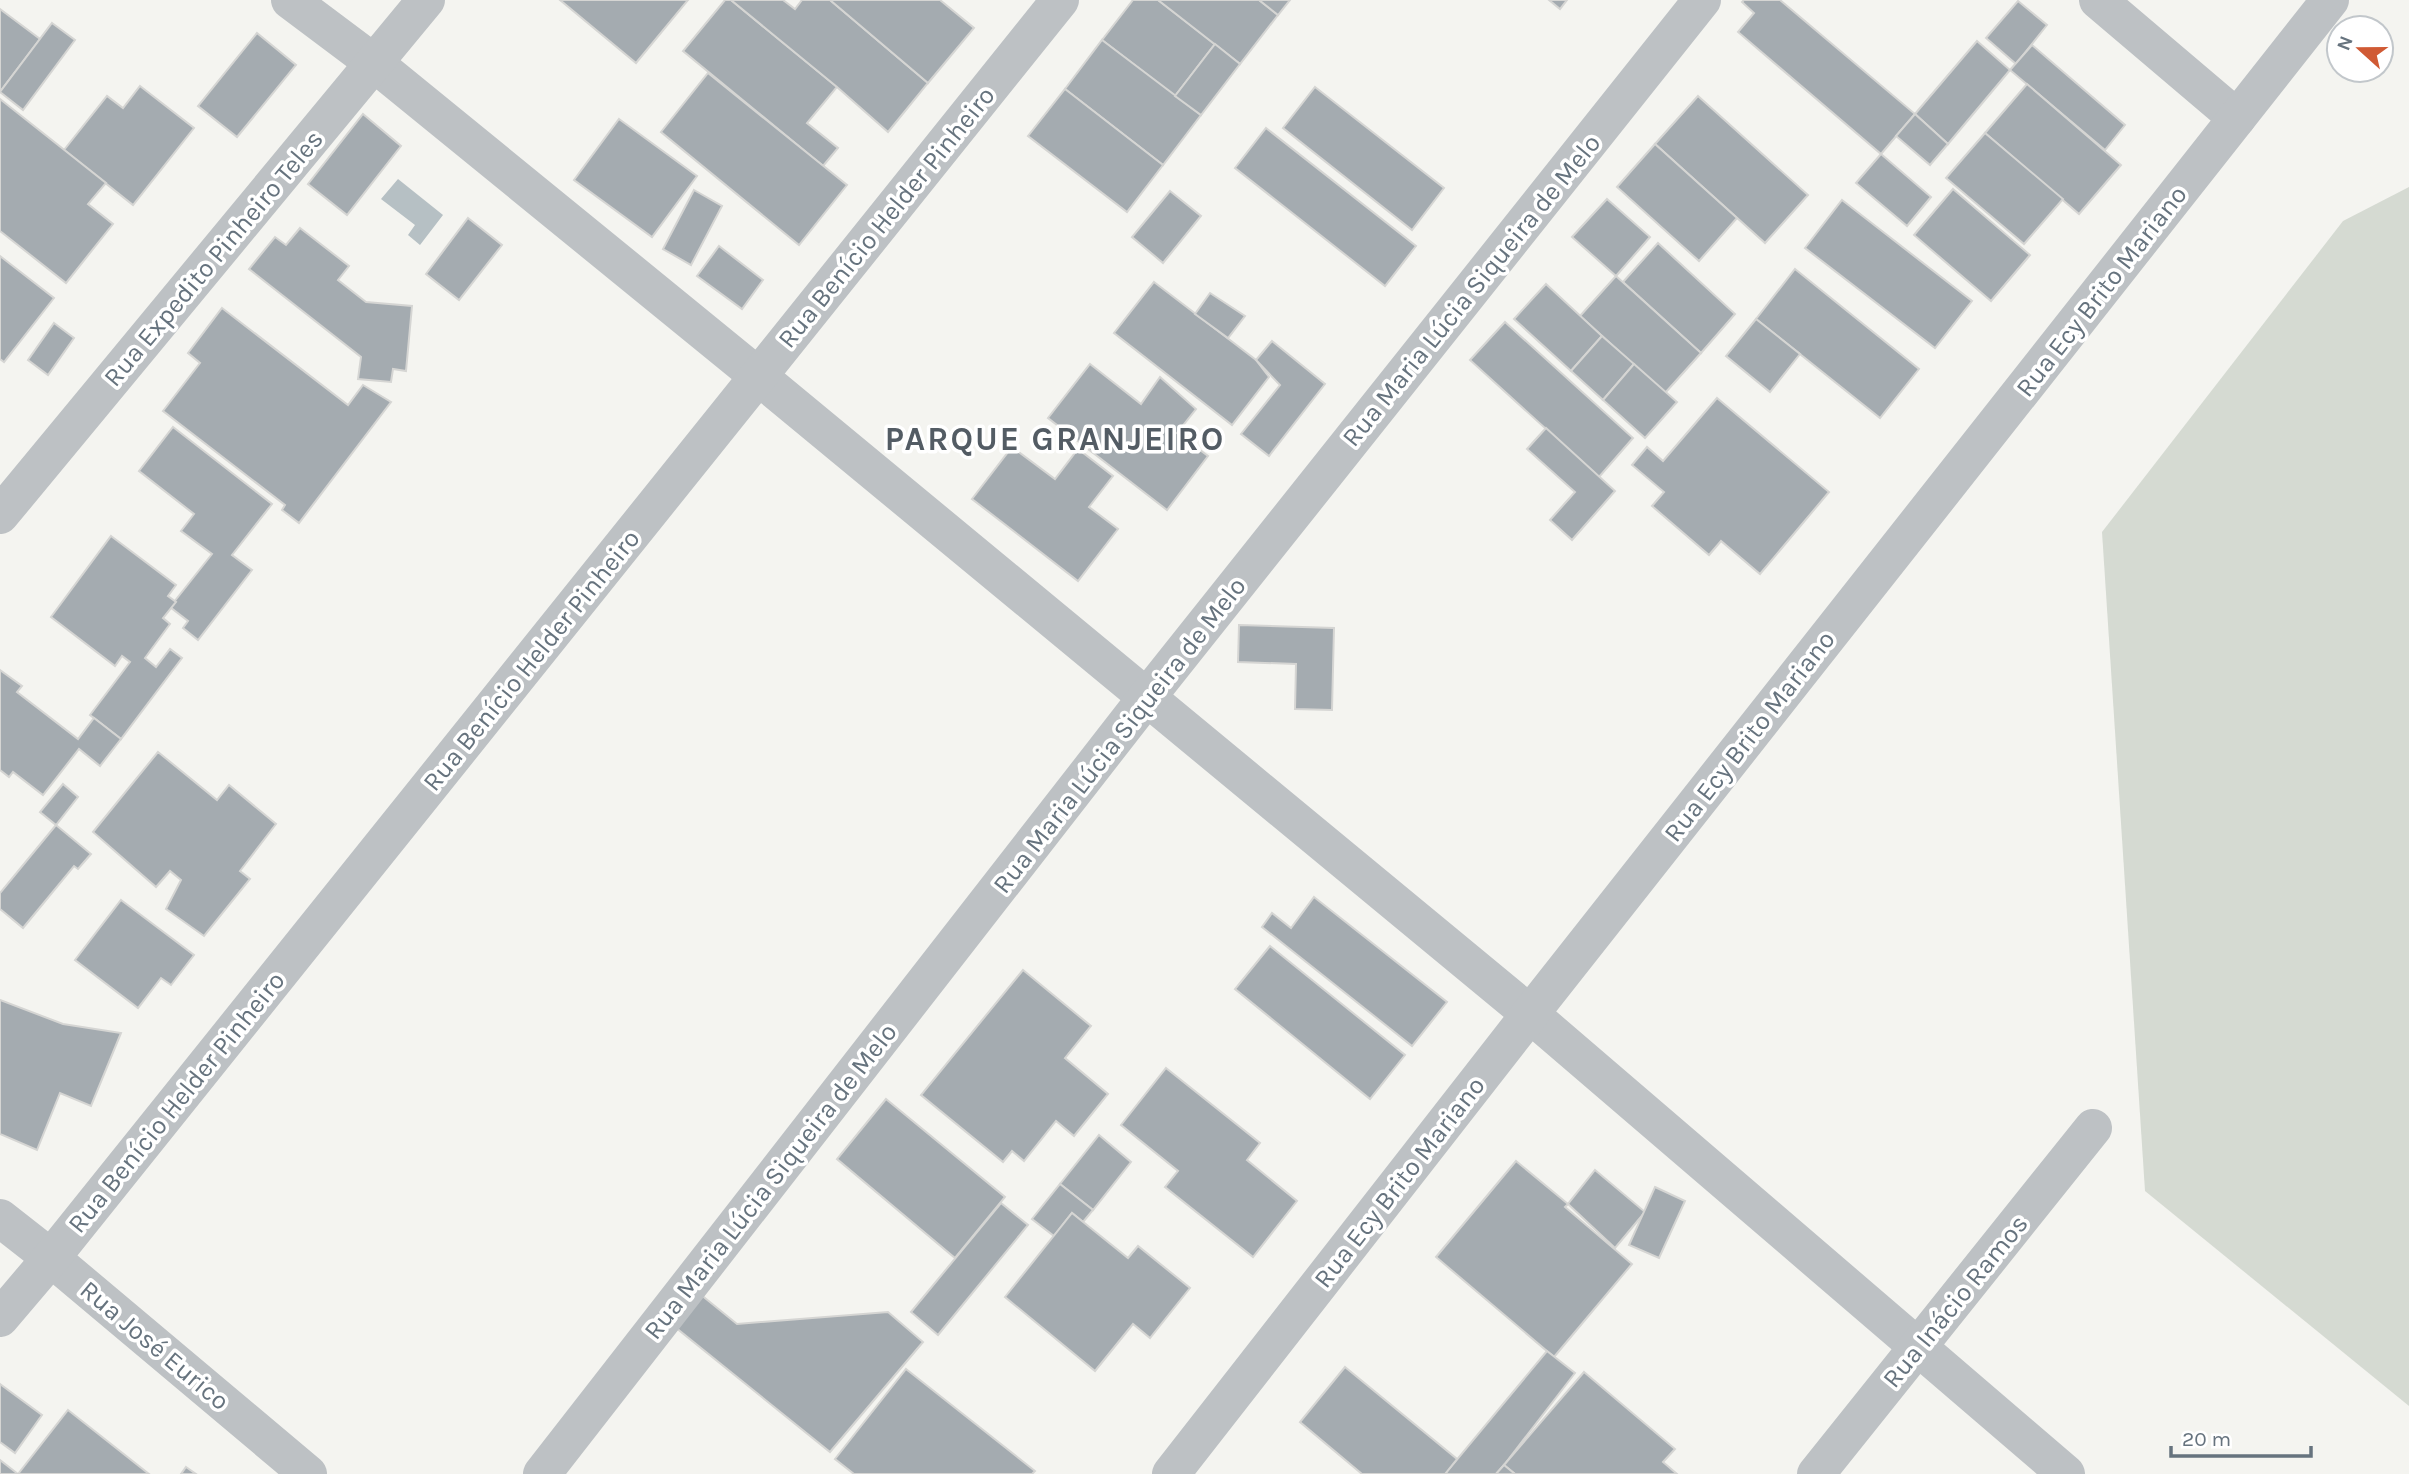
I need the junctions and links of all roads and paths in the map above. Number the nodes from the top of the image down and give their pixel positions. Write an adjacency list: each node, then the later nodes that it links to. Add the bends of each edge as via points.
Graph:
1 (290, 0): 7 (street)
2 (426, 0): 7 (street, Rua Expedito Pinheiro Teles)
3 (1060, 0): 9 (street, Rua Benício Helder Pinheiro)
4 (1702, 0): 11 (street, Rua Maria Lúcia Siqueira de Melo)
5 (2098, 0): 8 (street)
6 (2330, 0): 8 (street, Rua Ecy Brito Mariano)
7 (374, 63): 9 (street); 10 (street, Rua Expedito Pinheiro Teles)
8 (2237, 118): 12 (street, Rua Ecy Brito Mariano)
9 (758, 376): 11 (street); 15 (street, Rua Benício Helder Pinheiro)
10 (0, 515)
11 (1147, 697): 12 (street); 19 (street, Rua Maria Lúcia Siqueira de Melo)
12 (1530, 1014): 17 (street); 20 (street, Rua Ecy Brito Mariano)
13 (2093, 1128): 17 (street, Rua Inácio Ramos)
14 (0, 1218): 15 (street, Rua José Eurico)
15 (51, 1258): 16 (street, Rua Benício Helder Pinheiro); 18 (street, Rua José Eurico)
16 (0, 1318)
17 (1918, 1347): 21 (street, Rua Inácio Ramos); 22 (street)
18 (309, 1474)
19 (542, 1474)
20 (1171, 1474)
21 (1816, 1474)
22 (2066, 1474)

